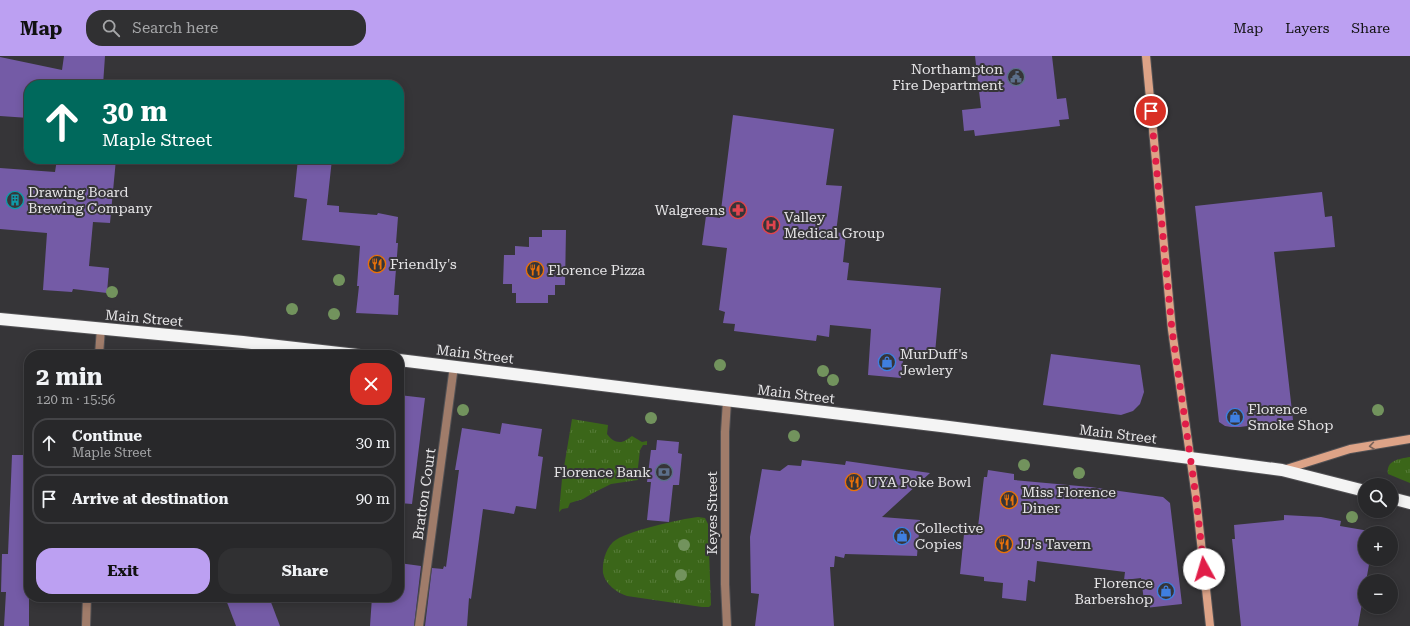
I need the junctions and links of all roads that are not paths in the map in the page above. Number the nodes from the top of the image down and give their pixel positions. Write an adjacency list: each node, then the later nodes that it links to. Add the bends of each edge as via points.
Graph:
1 (1146, 56): 10 (main road, via 1172,330)
2 (0, 319): 3 (highway, Main Street)
3 (101, 328): 4 (street); 5 (highway, Main Street)
4 (99, 350)
5 (314, 350)
6 (404, 361): 7 (highway, Main Street)
7 (454, 366): 8 (highway, Main Street); 17 (street, Bratton Court)
8 (727, 401): 10 (highway, Main Street); 18 (street, Keyes Street)
9 (1410, 439): 11 (main road, one-way to 11, via 1350,449)
10 (1190, 458): 11 (highway, Main Street); 19 (main road)
11 (1282, 470): 12 (highway, Main Street)
12 (1358, 489)
13 (1398, 500): 14 (highway)
14 (1410, 503)
15 (87, 602): 16 (street)
16 (86, 626)
17 (419, 626)
18 (727, 626)
19 (1210, 626)

